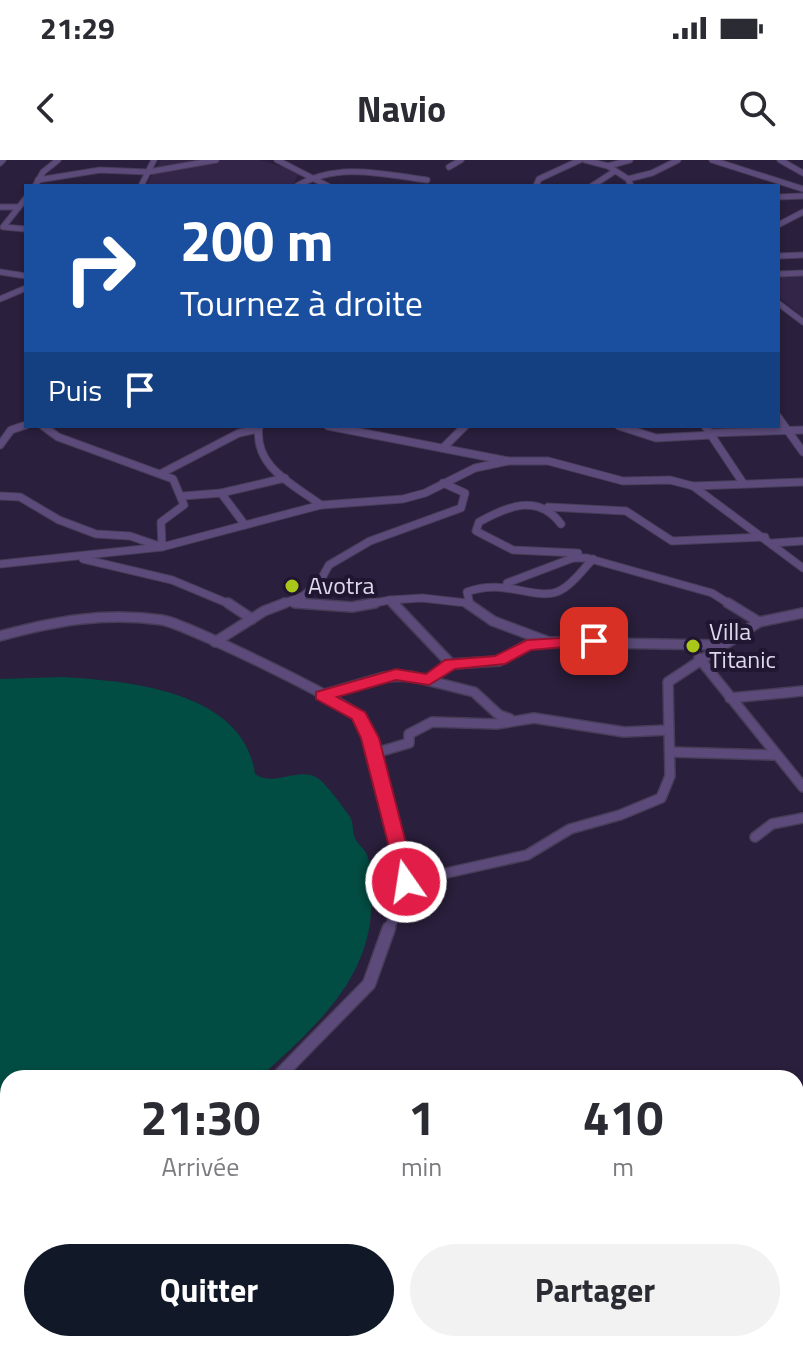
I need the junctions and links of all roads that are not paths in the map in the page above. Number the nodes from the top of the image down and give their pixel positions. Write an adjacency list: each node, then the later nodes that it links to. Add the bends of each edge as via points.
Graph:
1 (58, 160): 18 (street)
2 (154, 160): 14 (street)
3 (216, 160): 14 (street)
4 (277, 160): 16 (street)
5 (461, 160): 12 (street)
6 (582, 160): 11 (street); 23 (street)
7 (630, 160): 11 (street)
8 (678, 160): 17 (street)
9 (712, 160): 26 (street)
10 (780, 160): 15 (street)
11 (608, 166): 13 (street)
12 (449, 167)
13 (615, 171): 17 (street); 24 (street)
14 (148, 172): 18 (street, via 100,170); 20 (street)
15 (803, 173)
16 (310, 176): 19 (street, via 328,171); 21 (street); 22 (street)
17 (628, 179): 25 (street)
18 (36, 183)
19 (425, 183)
20 (142, 184)
21 (300, 184)
22 (324, 184)
23 (537, 184)
24 (595, 184)
25 (630, 184)
26 (803, 189)
27 (803, 196): 28 (street)
28 (780, 197)
29 (24, 201): 31 (street)
30 (0, 207): 31 (street)
31 (19, 207): 35 (street)
32 (803, 212): 33 (street)
33 (780, 224)
34 (24, 229): 35 (street)
35 (4, 230)
36 (803, 255): 37 (street)
37 (780, 256)
38 (0, 272): 41 (street)
39 (803, 273): 40 (street)
40 (780, 274)
41 (24, 276)
42 (24, 289): 43 (street)
43 (0, 299)
44 (780, 304): 46 (street)
45 (780, 310): 46 (street)
46 (788, 310): 47 (street)
47 (803, 322)
48 (780, 420): 55 (street)
49 (24, 426): 58 (street, via 11,430)
50 (46, 428): 62 (street, via 71,442)
51 (259, 428): 62 (street); 63 (street, via 258,453)
52 (338, 428): 59 (street)
53 (463, 428): 59 (street)
54 (625, 428): 57 (street, via 656,438)
55 (787, 430): 56 (street); 57 (street); 60 (street)
56 (803, 430)
57 (709, 431): 66 (street)
58 (0, 445)
59 (443, 448): 61 (street)
60 (803, 452)
61 (508, 461): 65 (street); 67 (street, via 548,461 623,481 670,480)
62 (162, 473): 70 (street, via 173,479)
63 (285, 478): 68 (street); 71 (street)
64 (803, 482): 66 (street)
65 (443, 483): 71 (street, via 403,499); 85 (street, via 465,493 461,508 370,541 329,565 303,596)
66 (743, 483): 67 (street)
67 (693, 486): 75 (street)
68 (221, 493): 70 (street); 74 (street)
69 (0, 496): 78 (street, via 20,497 96,534 130,536)
70 (183, 496): 78 (street, via 184,505 161,522)
71 (321, 505): 74 (street)
72 (548, 507): 73 (street); 75 (street, via 626,511 672,541); 80 (street, via 530,502 501,510 479,522 476,531 513,550 585,553)
73 (561, 524)
74 (245, 525): 78 (street)
75 (765, 537): 77 (street)
76 (803, 541): 77 (street)
77 (773, 543): 82 (street)
78 (162, 547): 79 (street)
79 (76, 557): 81 (street); 88 (street, via 194,588 236,605)
80 (590, 558): 83 (street, via 573,558); 83 (street, via 567,586 548,595); 89 (street, via 712,593)
81 (0, 564)
82 (803, 568)
83 (507, 583): 86 (street, via 476,587 467,592)
84 (390, 600): 85 (street, via 352,607); 86 (street); 95 (street)
85 (284, 602): 88 (street)
86 (467, 603): 92 (street, via 493,621)
87 (803, 613): 89 (street)
88 (252, 619): 91 (street)
89 (759, 622): 93 (street)
90 (0, 636): 91 (street, via 60,620 106,615 166,620)
91 (215, 642): 98 (street)
92 (549, 642): 93 (street); 95 (street, via 527,645 499,661)
93 (720, 645): 94 (street)
94 (699, 658): 99 (street); 101 (street, via 668,682)
95 (451, 664): 96 (street)
96 (429, 680): 98 (street, via 396,675); 100 (street, via 474,692 499,715)
97 (803, 691): 99 (street)
98 (322, 695): 103 (street, via 359,716)
99 (730, 698): 104 (street)
100 (514, 720): 101 (street, via 534,718 624,732); 103 (street, via 432,722 409,734 409,743 401,748)
101 (669, 730): 102 (street)
102 (670, 752): 104 (street); 108 (street, via 667,788 661,798 643,807 570,829 527,855)
103 (375, 753): 108 (street)
104 (774, 755): 105 (street)
105 (803, 787)
106 (803, 818): 107 (street, via 772,824)
107 (755, 837)
108 (406, 882): 109 (street, via 369,984)
109 (285, 1070)

